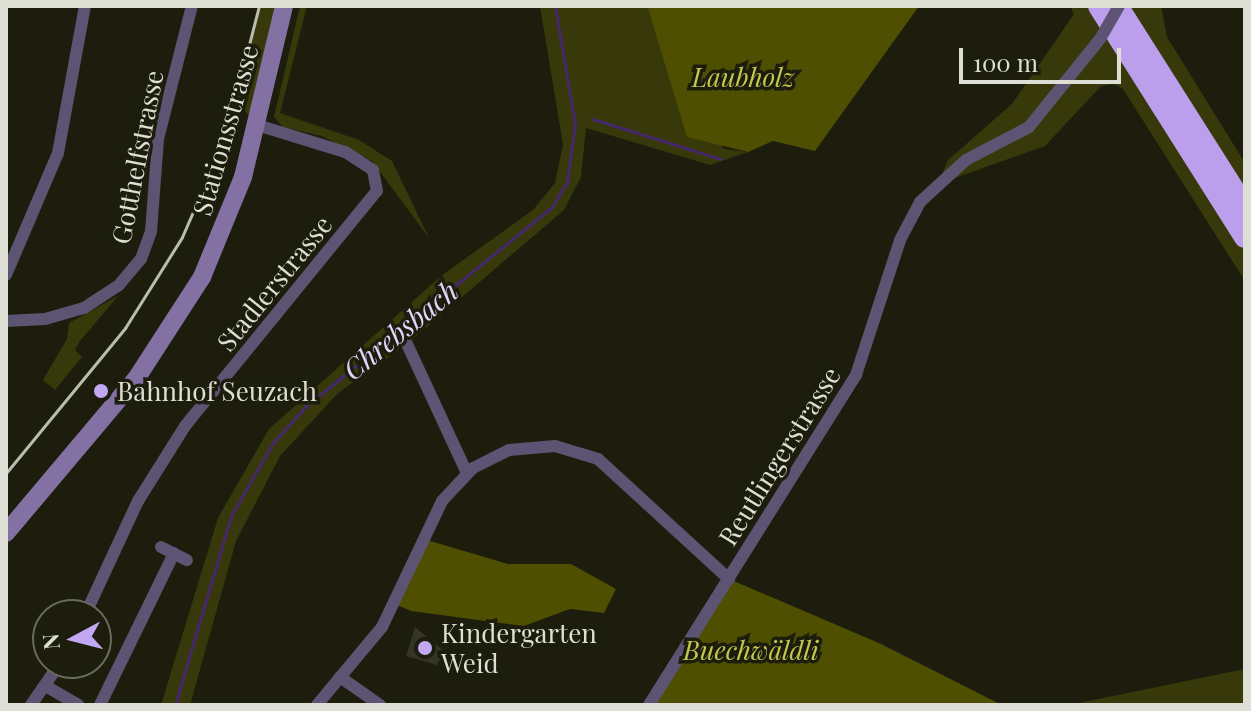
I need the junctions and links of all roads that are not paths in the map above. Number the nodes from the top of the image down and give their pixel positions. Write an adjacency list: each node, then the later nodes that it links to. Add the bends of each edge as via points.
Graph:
1 (85, 6): 9 (street, via 58,153)
2 (192, 6): 10 (street, Gotthelfstrasse, via 158,139 150,239 141,259 119,285 84,308 45,319)
3 (284, 6): 6 (main road, Stationsstrasse)
4 (1099, 6): 8 (highway)
5 (1118, 6): 7 (highway); 17 (street, Reutlingerstrasse, bridge, via 1100,39 1029,127 966,160 913,213 856,375)
6 (257, 125): 13 (main road, Stationsstrasse, via 231,212 185,308 138,376); 18 (street, Stadlerstrasse, via 345,152 373,170 377,191 185,426 138,501)
7 (1245, 208)
8 (1245, 237)
9 (6, 275)
10 (6, 321)
11 (407, 344): 12 (street)
12 (467, 473): 17 (street, via 527,446 588,454 615,472); 19 (street, via 427,525 382,627)
13 (6, 533)
14 (161, 547): 15 (street)
15 (174, 553): 16 (street); 24 (street)
16 (187, 560)
17 (729, 579): 27 (street, Reutlingerstrasse)
18 (92, 599)
19 (340, 677): 25 (street); 26 (street)
20 (53, 679): 21 (street)
21 (49, 688): 22 (street); 23 (street)
22 (31, 705)
23 (78, 705)
24 (100, 705)
25 (317, 705)
26 (380, 705)
27 (649, 705)

